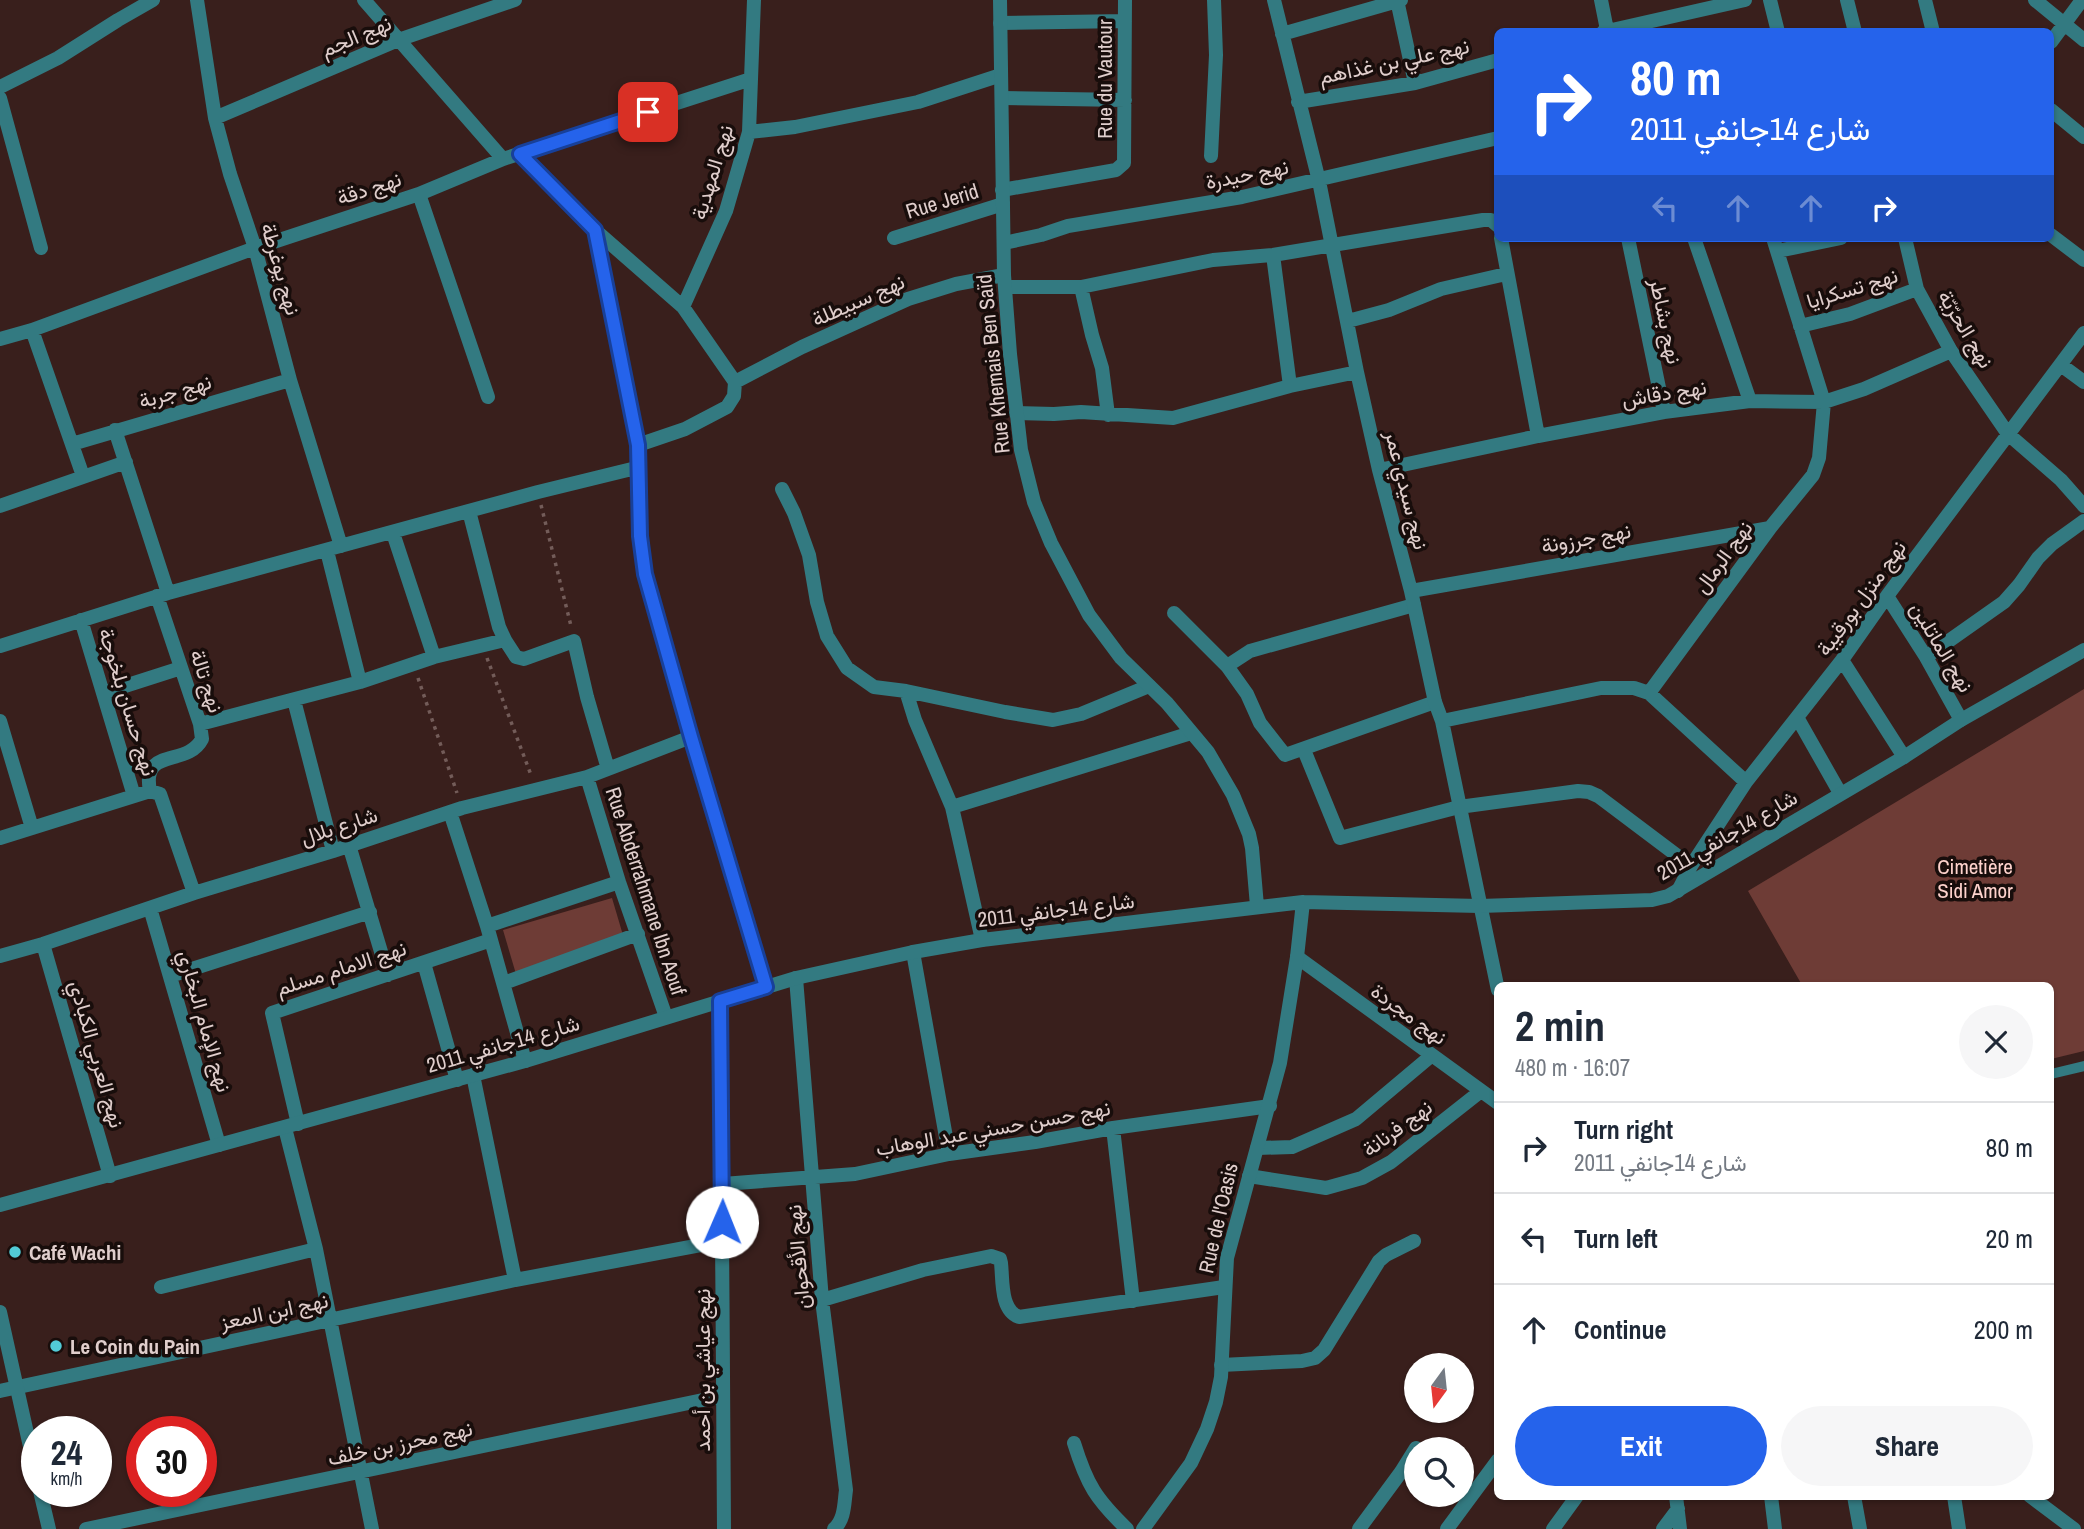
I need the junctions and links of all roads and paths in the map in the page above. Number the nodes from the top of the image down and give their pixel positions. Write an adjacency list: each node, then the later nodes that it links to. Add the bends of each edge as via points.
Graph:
1 (153, 0): 34 (street)
2 (197, 0): 40 (street, نهج يوغرطة)
3 (364, 0): 28 (street)
4 (515, 0): 28 (street, نهج الجم)
5 (754, 0): 32 (street, نهج المهدية)
6 (1000, 0): 19 (street, Rue Khemais Ben Saïd)
7 (1125, 0): 18 (street, Rue du Vautour)
8 (1214, 0): 45 (street)
9 (1274, 0): 26 (street, نهج سيدي عمر)
10 (1398, 0): 26 (street); 33 (street)
11 (1601, 0): 21 (street)
12 (1745, 0): 22 (street)
13 (1770, 0): 23 (street)
14 (1847, 0): 24 (street)
15 (1925, 0): 25 (street)
16 (2035, 0): 20 (street)
17 (2082, 0): 20 (street)
18 (1125, 21): 19 (street); 37 (street, Rue du Vautour)
19 (1000, 23): 31 (street, Rue Khemais Ben Saïd)
20 (2065, 23): 27 (street); 29 (street)
21 (1605, 28)
22 (1629, 28)
23 (1778, 28)
24 (1854, 28)
25 (1932, 28)
26 (1282, 34): 38 (street, نهج سيدي عمر)
27 (2054, 38)
28 (398, 40): 40 (street, نهج الجم); 47 (street)
29 (2084, 40)
30 (1494, 61): 33 (street, نهج علي بن غذاهم)
31 (1001, 75): 36 (street, Rue Khemais Ben Saïd); 41 (street, via 918,102)
32 (751, 79): 41 (street, نهج المهدية); 44 (street, نهج دقة)
33 (1415, 83): 38 (street, نهج علي بن غذاهم)
34 (0, 87)
35 (0, 98): 63 (street)
36 (1002, 98): 37 (street); 50 (street, Rue Khemais Ben Saïd)
37 (1125, 100): 46 (street, Rue du Vautour)
38 (1298, 102): 48 (street, نهج سيدي عمر)
39 (2054, 112): 42 (street)
40 (215, 118): 64 (street, نهج يوغرطة)
41 (749, 132): 71 (street, نهج المهدية, via 726,211)
42 (2084, 137)
43 (1494, 139): 48 (street, نهج حيدرة)
44 (520, 154): 47 (street, نهج دقة); 52 (street)
45 (1211, 156)
46 (1125, 157): 50 (street, Rue Jerid, via 1116,170)
47 (503, 159): 49 (street, نهج دقة)
48 (1319, 181): 60 (street, نهج حيدرة, via 1068,226); 62 (street, نهج سيدي عمر)
49 (419, 194): 64 (street, نهج دقة); 84 (street)
50 (1003, 197): 54 (street, Rue Jerid); 60 (street, Rue Khemais Ben Saïd)
51 (1494, 223): 62 (street, نهج سبيطلة, via 1483,220)
52 (595, 230): 71 (street); 94 (street)
53 (2054, 236): 66 (street)
54 (894, 237)
55 (1502, 242): 67 (street)
56 (1629, 242): 87 (street, نهج بشاطر)
57 (1695, 242): 85 (street)
58 (1797, 242): 61 (street)
59 (1907, 242): 70 (street, نهج الحرّيّة)
60 (1004, 243): 68 (street, Rue Khemais Ben Saïd)
61 (1775, 244): 73 (street, نهج الرمال)
62 (1332, 246): 65 (street, نهج سبيطلة); 72 (street, نهج سيدي عمر)
63 (41, 248)
64 (255, 248): 74 (street, نهج دقة); 80 (street, نهج يوغرطة)
65 (1273, 255): 69 (street, نهج سبيطلة, via 1213,260); 83 (street)
66 (2084, 260)
67 (1506, 274): 72 (street, via 1441,289); 92 (street)
68 (1005, 281): 69 (street, نهج سبيطلة); 81 (street, نهج سبيطلة, via 956,285 908,299); 88 (street, Rue Khemais Ben Saïd)
69 (1081, 287): 89 (street, via 1102,368)
70 (1917, 289): 73 (street, نهج تسكرايا, via 1850,314); 77 (street, نهج الحرّيّة)
71 (683, 307): 81 (street)
72 (1348, 321): 79 (street, نهج سيدي عمر)
73 (1800, 326): 86 (street, نهج الرمال)
74 (32, 330): 76 (street, نهج دقة); 93 (street)
75 (2084, 333): 78 (street, نهج منزل بورقيبة)
76 (0, 339)
77 (1951, 351): 86 (street, نهج دقاش); 91 (street, نهج الحرّيّة)
78 (2061, 365): 82 (street); 91 (street, نهج منزل بورقيبة)
79 (1357, 372): 83 (street); 97 (street, نهج سيدي عمر)
80 (290, 380): 90 (street, نهج جربة); 107 (street, نهج يوغرطة)
81 (735, 382): 94 (street, via 727,407 685,429)
82 (2084, 382)
83 (1290, 386): 89 (street, via 1173,418)
84 (488, 397)
85 (1750, 401): 86 (street, نهج دقاش); 87 (street, نهج دقاش)
86 (1824, 402): 105 (street, نهج الرمال, via 1819,458 1812,475)
87 (1664, 412): 92 (street, نهج دقاش)
88 (1016, 413): 89 (street); 125 (street, Rue Khemais Ben Saïd, via 1034,502 1051,542 1089,615)
89 (1108, 415)
90 (115, 430): 93 (street, نهج جربة); 95 (street, نهج تالة)
91 (2008, 434): 102 (street, نهج الحرّيّة); 109 (street, نهج منزل بورقيبة)
92 (1538, 436): 97 (street, نهج دقاش)
93 (72, 444): 98 (street)
94 (638, 445): 96 (street)
95 (126, 462): 98 (street); 108 (street, نهج تالة)
96 (639, 467): 100 (street); 137 (street, via 645,574)
97 (1379, 470): 110 (street, نهج سيدي عمر)
98 (83, 476): 101 (street)
99 (782, 489): 126 (street, via 809,555 827,636 847,668 874,687)
100 (538, 492): 103 (street); 114 (path)
101 (0, 506)
102 (2084, 506)
103 (469, 512): 106 (street); 113 (street)
104 (2084, 521): 119 (street, via 2038,558 2004,602)
105 (1770, 528): 110 (street, نهج جرزونة); 128 (street, نهج الرمال)
106 (393, 533): 107 (street); 118 (street)
107 (334, 549): 108 (street); 124 (street, نهج يوغرطة)
108 (163, 594): 112 (street); 123 (street, نهج تالة)
109 (1887, 596): 119 (street, نهج الماتلين); 120 (street, نهج منزل بورقيبة)
110 (1413, 598): 122 (street, نهج جرزونة, via 1250,651); 130 (street, نهج سيدي عمر)
111 (1174, 613): 122 (street)
112 (81, 620): 116 (street); 127 (street, نهج حسان بلخوجة)
113 (505, 640): 114 (street, via 516,657 524,659); 115 (street)
114 (575, 641): 140 (street)
115 (482, 644): 118 (street); 143 (path)
116 (0, 646)
117 (2084, 650): 132 (street, شارع 14جانفي 2011)
118 (434, 657): 121 (street)
119 (1926, 657): 132 (street, نهج الماتلين)
120 (1842, 660): 131 (street, نهج منزل بورقيبة); 139 (street)
121 (413, 664): 124 (street); 149 (path)
122 (1227, 666): 138 (street, via 1285,755)
123 (181, 668): 127 (street); 135 (street, نهج تالة)
124 (360, 682): 129 (street)
125 (1149, 686): 126 (street, via 1081,714 1053,720); 136 (street, Rue Khemais Ben Saïd)
126 (906, 691): 147 (street)
127 (103, 693): 146 (street, نهج حسان بلخوجة)
128 (1650, 693): 134 (street, via 1601,688); 142 (street)
129 (294, 699): 135 (street); 153 (street)
130 (1435, 702): 134 (street, نهج سيدي عمر); 138 (street)
131 (1798, 719): 142 (street, نهج منزل بورقيبة); 145 (street)
132 (1961, 720): 139 (street, شارع 14جانفي 2011)
133 (0, 721): 150 (street)
134 (1442, 721): 148 (street, نهج سيدي عمر)
135 (200, 724): 144 (street, نهج تالة, via 202,739 194,749 154,764 147,778)
136 (1191, 733): 147 (street); 159 (street, Rue Khemais Ben Saïd, via 1233,795 1249,834)
137 (691, 737): 140 (street, شارع بلال); 176 (street)
138 (1304, 750): 148 (street, via 1340,838)
139 (1904, 757): 145 (street, شارع 14جانفي 2011)
140 (608, 769): 141 (street, شارع بلال)
141 (587, 777): 143 (street, شارع بلال); 155 (street, Rue Abderrahmane Ibn Aouf)
142 (1746, 782): 154 (street, نهج منزل بورقيبة)
143 (537, 790): 149 (street, شارع بلال)
144 (150, 791): 146 (street); 157 (street, via 160,794)
145 (1840, 793): 156 (street, شارع 14جانفي 2011)
146 (134, 796): 150 (street)
147 (952, 807): 165 (street)
148 (1459, 807): 154 (street, via 1589,792); 160 (street, نهج سيدي عمر)
149 (456, 810): 152 (street, شارع بلال); 163 (street)
150 (32, 828): 151 (street)
151 (0, 838)
152 (349, 845): 153 (street, شارع بلال); 162 (street)
153 (333, 851): 157 (street, شارع بلال)
154 (1691, 866): 156 (street, نهج منزل بورقيبة)
155 (619, 882): 163 (street, نهج الامام مسلم); 164 (street, Rue Abderrahmane Ibn Aouf)
156 (1678, 891): 160 (street, شارع 14جانفي 2011, via 1652,900)
157 (194, 893): 161 (street, شارع بلال)
158 (1304, 902): 159 (street, شارع 14جانفي 2011); 160 (street, شارع 14جانفي 2011); 169 (street, Rue de l'Oasis)
159 (1256, 906): 165 (street, شارع 14جانفي 2011)
160 (1480, 906): 174 (street, نهج سيدي عمر)
161 (150, 908): 166 (street, شارع بلال); 171 (street, نهج الإمام البخاري)
162 (370, 912): 171 (street); 172 (street)
163 (489, 933): 170 (street, نهج الامام مسلم); 175 (street)
164 (638, 934): 175 (street); 178 (street, Rue Abderrahmane Ibn Aouf)
165 (982, 940): 167 (street, شارع 14جانفي 2011)
166 (43, 944): 168 (street, شارع بلال); 193 (street, نهج العربي الكبادي)
167 (912, 952): 173 (street, شارع 14جانفي 2011); 192 (street)
168 (0, 956)
169 (1297, 957): 179 (street, نهج مجردة); 187 (street, Rue de l'Oasis)
170 (424, 964): 172 (street, نهج الامام مسلم); 184 (street)
171 (170, 975): 190 (street, نهج الإمام البخاري)
172 (388, 975): 188 (street, نهج الامام مسلم, via 272,1013)
173 (796, 978): 176 (street, شارع 14جانفي 2011); 195 (street, نهج الأقحوان)
174 (1496, 982)
175 (504, 983): 180 (street)
176 (766, 987): 177 (street, شارع 14جانفي 2011)
177 (720, 1001): 178 (street, شارع 14جانفي 2011); 196 (street, نهج عياشي بن أحمد)
178 (666, 1017): 180 (street, شارع 14جانفي 2011)
179 (1431, 1056): 185 (street, نهج مجردة); 191 (street, via 1356,1119 1292,1147)
180 (525, 1061): 183 (street, شارع 14جانفي 2011)
181 (2084, 1066): 182 (lane)
182 (2054, 1073)
183 (472, 1075): 184 (street, شارع 14جانفي 2011); 201 (street)
184 (457, 1080): 188 (street, شارع 14جانفي 2011)
185 (1481, 1090): 186 (street, نهج مجردة); 194 (street, نهج فرنانة, via 1391,1162 1362,1178 1326,1188)
186 (1494, 1100)
187 (1270, 1106): 189 (street, نهج حسن حسني عبد الوهاب); 191 (street, Rue de l'Oasis)
188 (291, 1126): 190 (street, شارع 14جانفي 2011); 200 (street)
189 (1113, 1128): 192 (street, نهج حسن حسني عبد الوهاب); 205 (street)
190 (219, 1145): 193 (street, شارع 14جانفي 2011)
191 (1257, 1148): 194 (street, Rue de l'Oasis)
192 (949, 1154): 195 (street, نهج حسن حسني عبد الوهاب, via 855,1174)
193 (110, 1176): 197 (street, شارع 14جانفي 2011)
194 (1249, 1176): 203 (street, Rue de l'Oasis)
195 (811, 1177): 196 (street, نهج حسن حسني عبد الوهاب); 204 (street, نهج الأقحوان)
196 (723, 1184): 198 (street, نهج عياشي بن أحمد)
197 (0, 1205)
198 (722, 1241): 201 (street, نهج ابن المعز); 211 (street, نهج عياشي بن أحمد)
199 (1414, 1241): 208 (street, via 1379,1261 1315,1358)
200 (316, 1249): 202 (street); 207 (street)
201 (515, 1280): 207 (street, نهج ابن المعز)
202 (161, 1287)
203 (1224, 1287): 205 (street); 208 (street, Rue de l'Oasis)
204 (822, 1300): 205 (street, via 923,1270 991,1256 1000,1259 1006,1307 1019,1317); 228 (street, نهج الأقحوان, via 846,1490 844,1513)
205 (1133, 1301)
206 (0, 1312): 209 (street)
207 (329, 1320): 209 (street, نهج ابن المعز); 216 (street)
208 (1222, 1365): 230 (street, Rue de l'Oasis, via 1216,1402 1191,1463)
209 (16, 1389): 210 (street, نهج ابن المعز); 212 (street)
210 (0, 1391)
211 (722, 1396): 216 (street, نهج محرز بن خلف); 227 (street, نهج عياشي بن أحمد)
212 (22, 1416)
213 (1074, 1443): 229 (street, via 1093,1492)
214 (1494, 1465): 232 (street)
215 (1404, 1467): 231 (street)
216 (361, 1472): 225 (street, نهج محرز بن خلف); 226 (street)
217 (1574, 1500): 233 (street)
218 (1771, 1500): 236 (street)
219 (1855, 1500): 237 (street)
220 (1955, 1500): 238 (street)
221 (2035, 1500): 239 (street)
222 (1677, 1503): 234 (street); 235 (street)
223 (44, 1507): 224 (street)
224 (49, 1529)
225 (86, 1529)
226 (372, 1529)
227 (724, 1529)
228 (834, 1529)
229 (1127, 1529)
230 (1143, 1529)
231 (1359, 1529)
232 (1447, 1529)
233 (1553, 1529)
234 (1663, 1529)
235 (1680, 1529)
236 (1775, 1529)
237 (1860, 1529)
238 (1959, 1529)
239 (2074, 1529)

